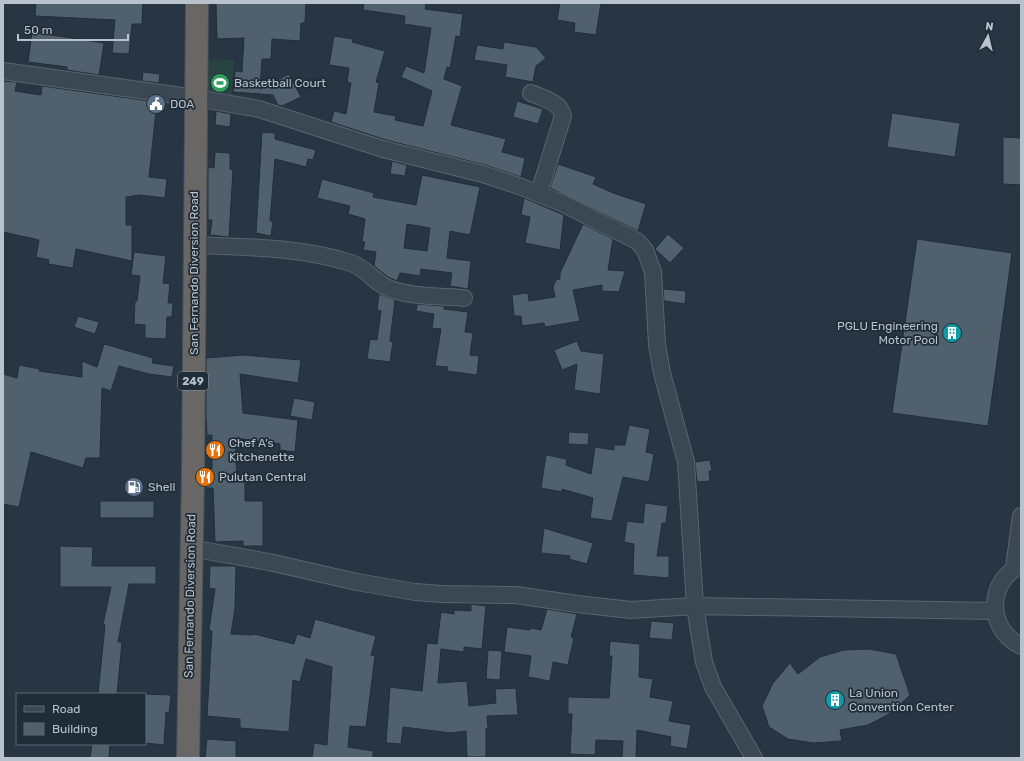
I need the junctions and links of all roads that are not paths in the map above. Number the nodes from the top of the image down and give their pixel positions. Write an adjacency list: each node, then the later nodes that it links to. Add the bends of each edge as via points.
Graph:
1 (197, 3): 4 (highway, San Fernando Diversion Road / 249)
2 (3, 71): 4 (street)
3 (531, 93): 5 (street, via 554,103 563,116)
4 (196, 98): 5 (street, via 259,109 383,149 483,174); 6 (highway, San Fernando Diversion Road / 249)
5 (539, 193): 11 (street, via 637,241 650,260 653,272 657,345 686,462)
6 (193, 245): 7 (street, via 244,246 323,256 358,266 380,284 397,291); 9 (highway, San Fernando Diversion Road / 249, via 193,476)
7 (464, 298)
8 (1021, 516): 10 (street)
9 (190, 548): 11 (street, via 415,592 516,595 631,610); 14 (highway, San Fernando Diversion Road / 249)
10 (1018, 566): 12 (street, via 1007,574 999,587 994,601)
11 (695, 606): 12 (street); 15 (street, via 708,676)
12 (995, 611): 13 (street, via 1002,629)
13 (1021, 646)
14 (188, 758)
15 (754, 758)

